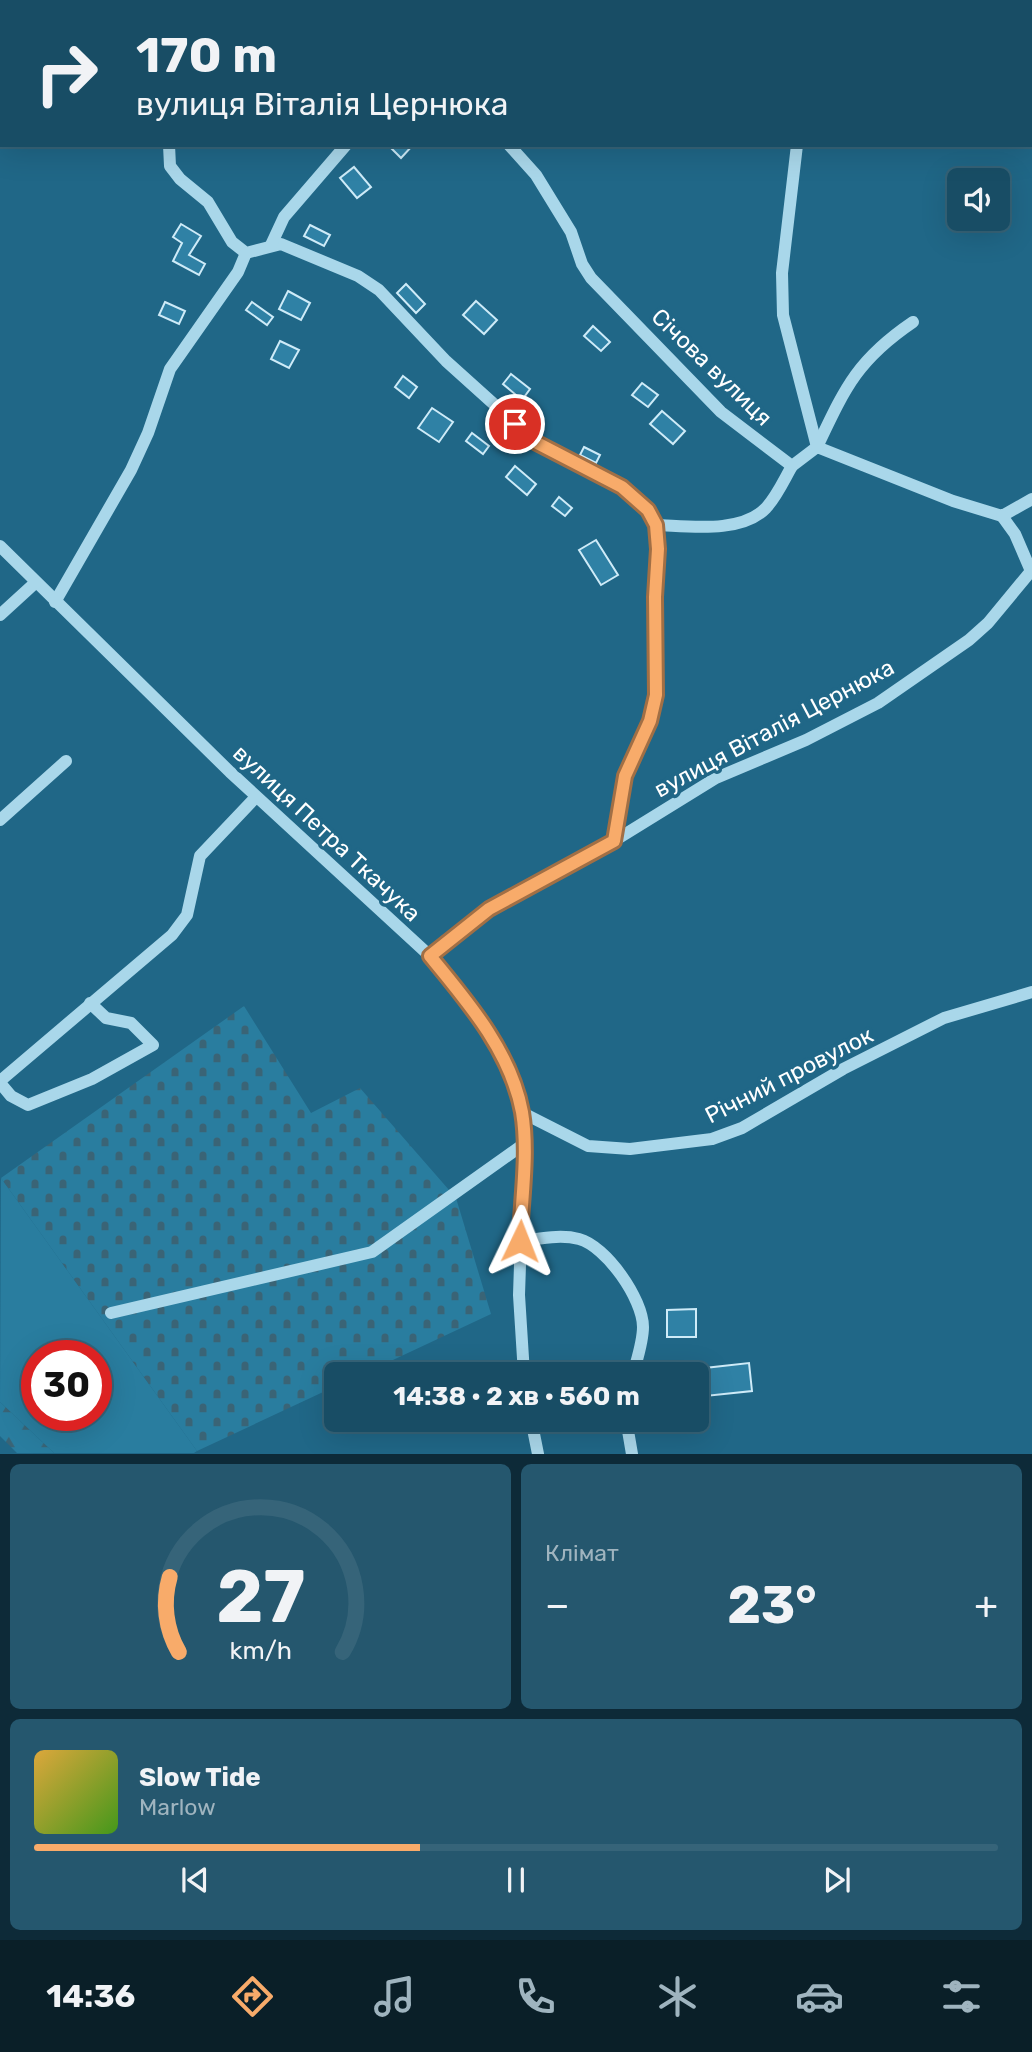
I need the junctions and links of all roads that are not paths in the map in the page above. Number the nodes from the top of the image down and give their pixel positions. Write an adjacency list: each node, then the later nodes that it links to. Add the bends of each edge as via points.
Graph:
1 (169, 147): 6 (street, via 170,166 208,202 232,242)
2 (344, 147): 5 (street, via 284,216)
3 (511, 147): 9 (street, Січова вулиця, via 536,175 571,232 591,278 721,412)
4 (797, 147): 8 (street, via 782,273 783,315)
5 (271, 245): 6 (street); 12 (street, via 301,250 379,290 438,354 537,443 622,487 648,510)
6 (246, 253): 16 (street, via 238,272 170,369 131,470)
7 (913, 322): 8 (street, via 856,370)
8 (817, 447): 9 (street); 11 (street)
9 (792, 466): 12 (street, via 773,500 752,517 708,526)
10 (1032, 499): 11 (street)
11 (1002, 516): 14 (street, вулиця Віталія Цернюка)
12 (656, 525): 21 (street, via 656,695 650,721 625,776)
13 (0, 546): 15 (street, вулиця Петра Ткачука)
14 (1031, 572): 21 (street, вулиця Віталія Цернюка, via 969,640 878,703 716,778)
15 (36, 583): 16 (street, вулиця Петра Ткачука); 17 (street)
16 (55, 602): 19 (street, вулиця Петра Ткачука)
17 (0, 615)
18 (66, 761): 20 (street)
19 (256, 797): 22 (street, вулиця Петра Ткачука); 24 (street, via 200,856 187,915 172,935)
20 (0, 820)
21 (614, 841): 22 (street, вулиця Віталія Цернюка, via 489,909)
22 (430, 956): 26 (street, вулиця Петра Ткачука, via 474,1008 507,1067)
23 (1032, 992): 26 (street, Річний провулок, via 944,1018 843,1069 742,1128 712,1139 629,1149 588,1146)
24 (90, 1003): 25 (street); 25 (street, via 106,1018 131,1023 152,1045 92,1080 28,1105 11,1097)
25 (0, 1082)
26 (522, 1112): 27 (street, вулиця Петра Ткачука)
27 (524, 1144): 28 (street, вулиця Петра Ткачука); 29 (street, via 372,1252)
28 (520, 1241): 30 (street, вулиця Петра Ткачука); 31 (street, via 566,1238 601,1250 637,1304 643,1325)
29 (111, 1314)
30 (523, 1362)
31 (635, 1362)
32 (534, 1432): 34 (street)
33 (628, 1432): 35 (street)
34 (538, 1454)
35 (632, 1454)

